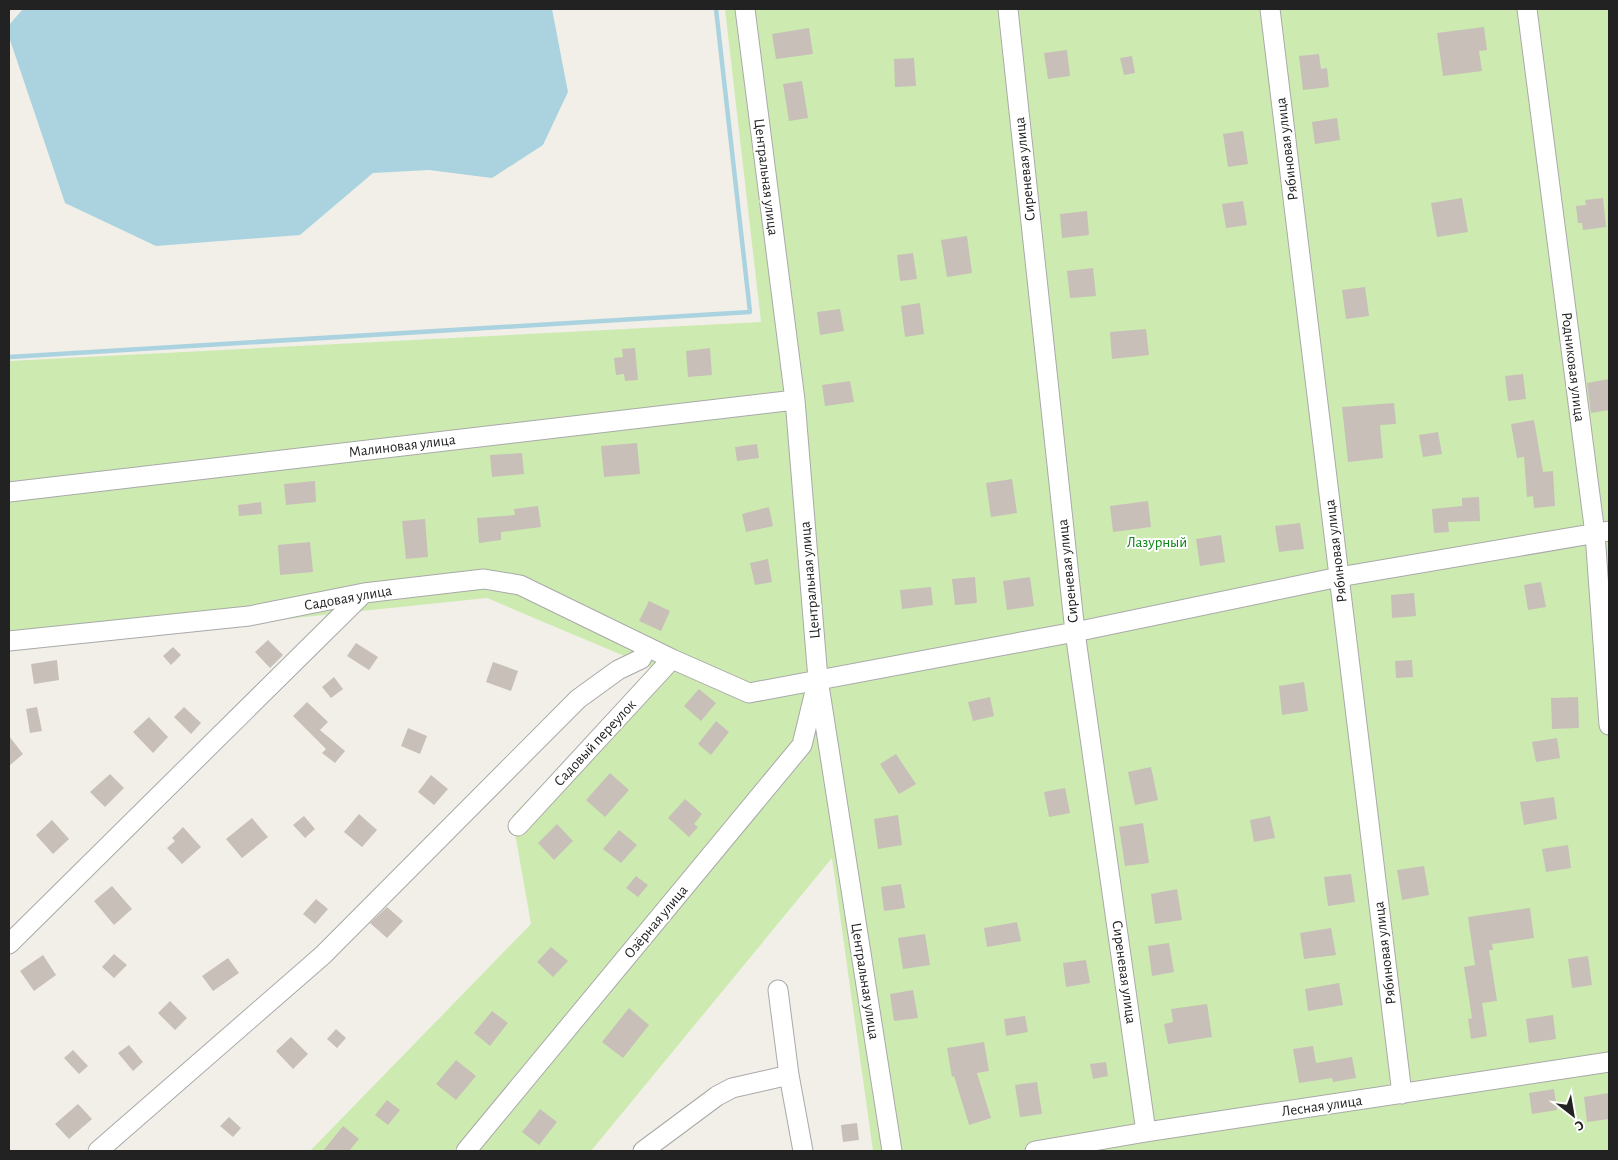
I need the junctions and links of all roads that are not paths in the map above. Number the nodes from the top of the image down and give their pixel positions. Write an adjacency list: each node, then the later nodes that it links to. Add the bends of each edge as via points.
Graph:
1 (745, 9): 5 (street, Центральная улица)
2 (1008, 9): 10 (street, Сиреневая улица)
3 (1270, 9): 8 (street, Рябиновая улица)
4 (1527, 9): 7 (street, Родниковая улица)
5 (795, 400): 6 (street, Малиновая улица); 14 (street, Центральная улица)
6 (9, 492)
7 (1602, 532): 8 (street, Садовая улица); 15 (street, Родниковая улица)
8 (1339, 577): 10 (street, Садовая улица); 21 (street, Рябиновая улица)
9 (364, 593): 11 (street, Садовая улица, via 249,616); 12 (street, Садовая улица, via 484,579 520,585); 17 (street)
10 (1075, 632): 14 (street, Садовая улица); 22 (street, Сиреневая улица)
11 (9, 641)
12 (647, 647): 13 (street, Садовая улица); 24 (street, via 642,659 618,670 578,699 323,955)
13 (672, 659): 14 (street, Садовая улица, via 749,693); 16 (street, Садовый переулок)
14 (818, 679): 23 (street, Центральная улица); 25 (street, Озёрная улица, via 802,745)
15 (1609, 725)
16 (518, 826)
17 (9, 944)
18 (778, 990): 20 (street)
19 (1609, 1062): 21 (street, Лесная улица)
20 (789, 1075): 26 (street, via 732,1088); 27 (street)
21 (1402, 1094): 22 (street, Лесная улица)
22 (1146, 1132): 28 (street, Лесная улица)
23 (892, 1150)
24 (98, 1151)
25 (466, 1151)
26 (643, 1151)
27 (803, 1151)
28 (1035, 1151)

